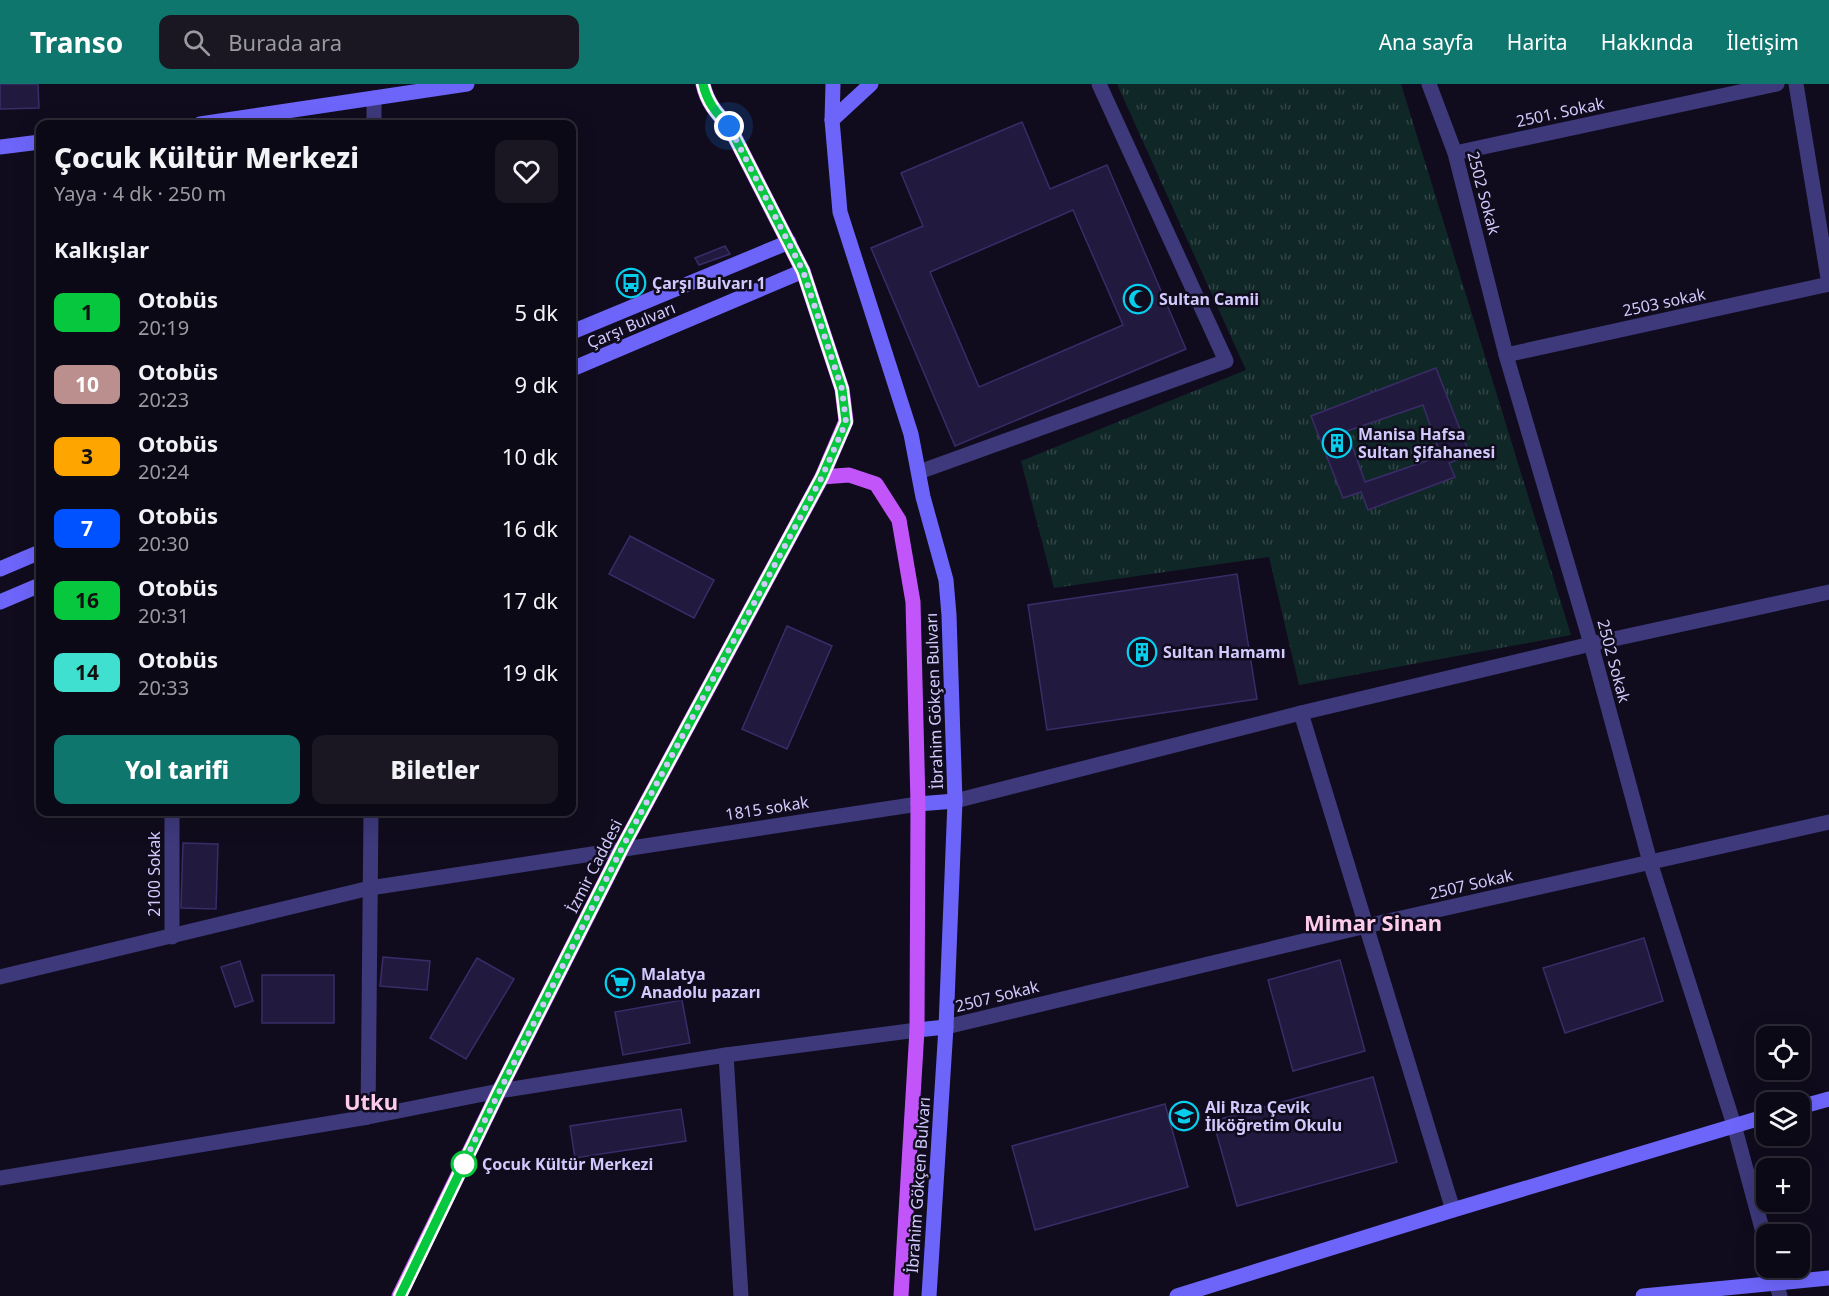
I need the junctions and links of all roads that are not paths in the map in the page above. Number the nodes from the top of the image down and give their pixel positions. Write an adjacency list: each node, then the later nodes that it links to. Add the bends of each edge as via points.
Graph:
1 (467, 84): 9 (main road)
2 (703, 84): 16 (main road, via 715,113 729,126)
3 (833, 84): 12 (main road, İbrahim Gökçen Bulvarı)
4 (871, 84): 12 (main road)
5 (1099, 84): 22 (street, via 1226,362)
6 (1429, 84): 15 (street, 2502 Sokak)
7 (1777, 84): 15 (street, 2501. Sokak)
8 (1796, 84): 18 (street)
9 (374, 98): 10 (main road); 11 (street)
10 (227, 120)
11 (374, 120)
12 (832, 120): 22 (main road, İbrahim Gökçen Bulvarı, via 840,212 911,434)
13 (36, 142): 14 (main road)
14 (0, 147)
15 (1455, 153): 20 (street, 2502 Sokak)
16 (789, 242): 17 (main road); 19 (main road, Çarşı Bulvarı)
17 (803, 271): 21 (main road, Çarşı Bulvarı); 23 (main road, İzmir Caddesi, via 842,389 846,422)
18 (1829, 284): 20 (street, 2503 sokak)
19 (576, 330)
20 (1506, 355): 29 (street, 2502 Sokak)
21 (576, 367)
22 (919, 472): 31 (main road, İbrahim Gökçen Bulvarı, via 946,580)
23 (822, 477): 32 (main road, İbrahim Gökçen Bulvarı, via 849,475 876,484 899,520 913,602); 36 (main road, İzmir Caddesi)
24 (36, 554): 25 (main road)
25 (0, 569)
26 (36, 587): 28 (main road)
27 (1829, 592): 29 (street)
28 (0, 602)
29 (1592, 644): 30 (street); 37 (street, 2502 Sokak)
30 (1301, 713): 31 (street); 39 (street)
31 (955, 801): 32 (main road); 42 (main road, İbrahim Gökçen Bulvarı)
32 (918, 804): 36 (street, 1815 sokak); 43 (main road, İbrahim Gökçen Bulvarı)
33 (172, 816): 40 (street, 2100 Sokak)
34 (371, 816): 38 (street)
35 (1829, 822): 37 (street, 2507 Sokak)
36 (622, 848): 38 (street, 1815 sokak); 45 (main road, İzmir Caddesi)
37 (1650, 862): 39 (street, 2507 Sokak); 50 (street, 2502 Sokak)
38 (370, 888): 40 (street, 1815 sokak); 48 (street)
39 (1366, 926): 42 (street, 2507 Sokak); 52 (street)
40 (172, 937): 41 (street, 1815 sokak)
41 (0, 978)
42 (946, 1027): 43 (main road); 59 (main road, İbrahim Gökçen Bulvarı)
43 (917, 1030): 44 (street); 58 (main road, İbrahim Gökçen Bulvarı)
44 (726, 1055): 45 (street); 57 (street)
45 (499, 1091): 48 (street); 56 (main road, İzmir Caddesi)
46 (1829, 1099): 47 (main road)
47 (1810, 1104)
48 (368, 1117): 51 (street)
49 (1756, 1119): 50 (main road)
50 (1734, 1125): 52 (main road); 53 (street, 2502 Sokak)
51 (0, 1178)
52 (1453, 1210): 60 (main road)
53 (1761, 1224)
54 (1829, 1278): 55 (main road)
55 (1778, 1290): 62 (main road)
56 (399, 1296)
57 (741, 1296)
58 (901, 1296)
59 (929, 1296)
60 (1177, 1296)
61 (1643, 1296): 62 (main road)
62 (1650, 1296)

